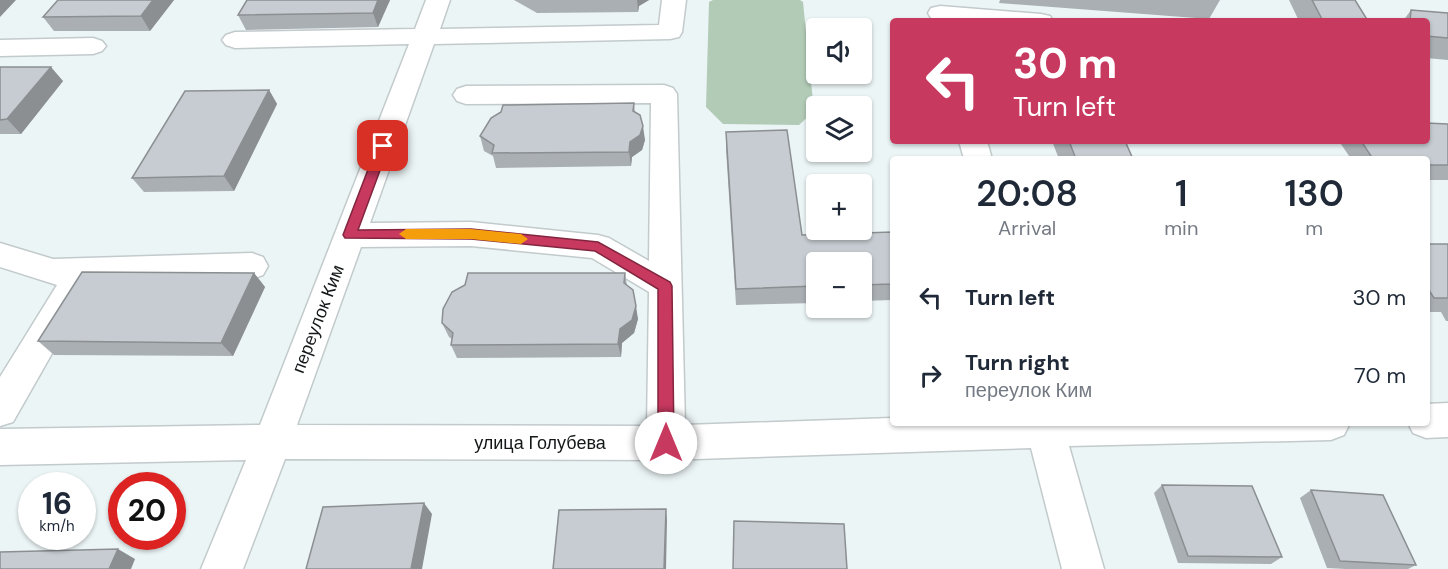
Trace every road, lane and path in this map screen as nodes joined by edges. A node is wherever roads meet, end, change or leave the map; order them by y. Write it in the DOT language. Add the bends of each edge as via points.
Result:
graph roads {
  1 [pos="438,0"];
  2 [pos="674,0"];
  3 [pos="940,11"];
  4 [pos="1011,18"];
  5 [pos="425,35"];
  6 [pos="235,40"];
  7 [pos="93,46"];
  8 [pos="0,48"];
  9 [pos="466,95"];
  10 [pos="350,235"];
  11 [pos="0,255"];
  12 [pos="252,266"];
  13 [pos="54,272"];
  14 [pos="665,286"];
  15 [pos="0,410"];
  16 [pos="1448,420"];
  17 [pos="1430,421"];
  18 [pos="1045,426"];
  19 [pos="272,442"];
  20 [pos="666,443"];
  21 [pos="0,447"];
  22 [pos="222,569"];
  23 [pos="1083,569"];
  1 -- 5 [label="street, переулок Ким"];
  2 -- 5 [label="street" via="670,32"];
  3 -- 4 [label="street"];
  5 -- 6 [label="street"];
  5 -- 10 [label="street, переулок Ким"];
  7 -- 8 [label="street"];
  9 -- 14 [label="street" via="664,94"];
  10 -- 14 [label="street" via="471,234 598,247"];
  10 -- 19 [label="street, переулок Ким"];
  11 -- 13 [label="street"];
  12 -- 13 [label="street"];
  13 -- 15 [label="street" via="78,279"];
  14 -- 20 [label="street"];
  16 -- 17 [label="street"];
  18 -- 20 [label="street, улица Голубева"];
  18 -- 23 [label="street"];
  19 -- 20 [label="street, улица Голубева"];
  19 -- 21 [label="street, улица Голубева"];
  19 -- 22 [label="street, переулок Ким"];
}
